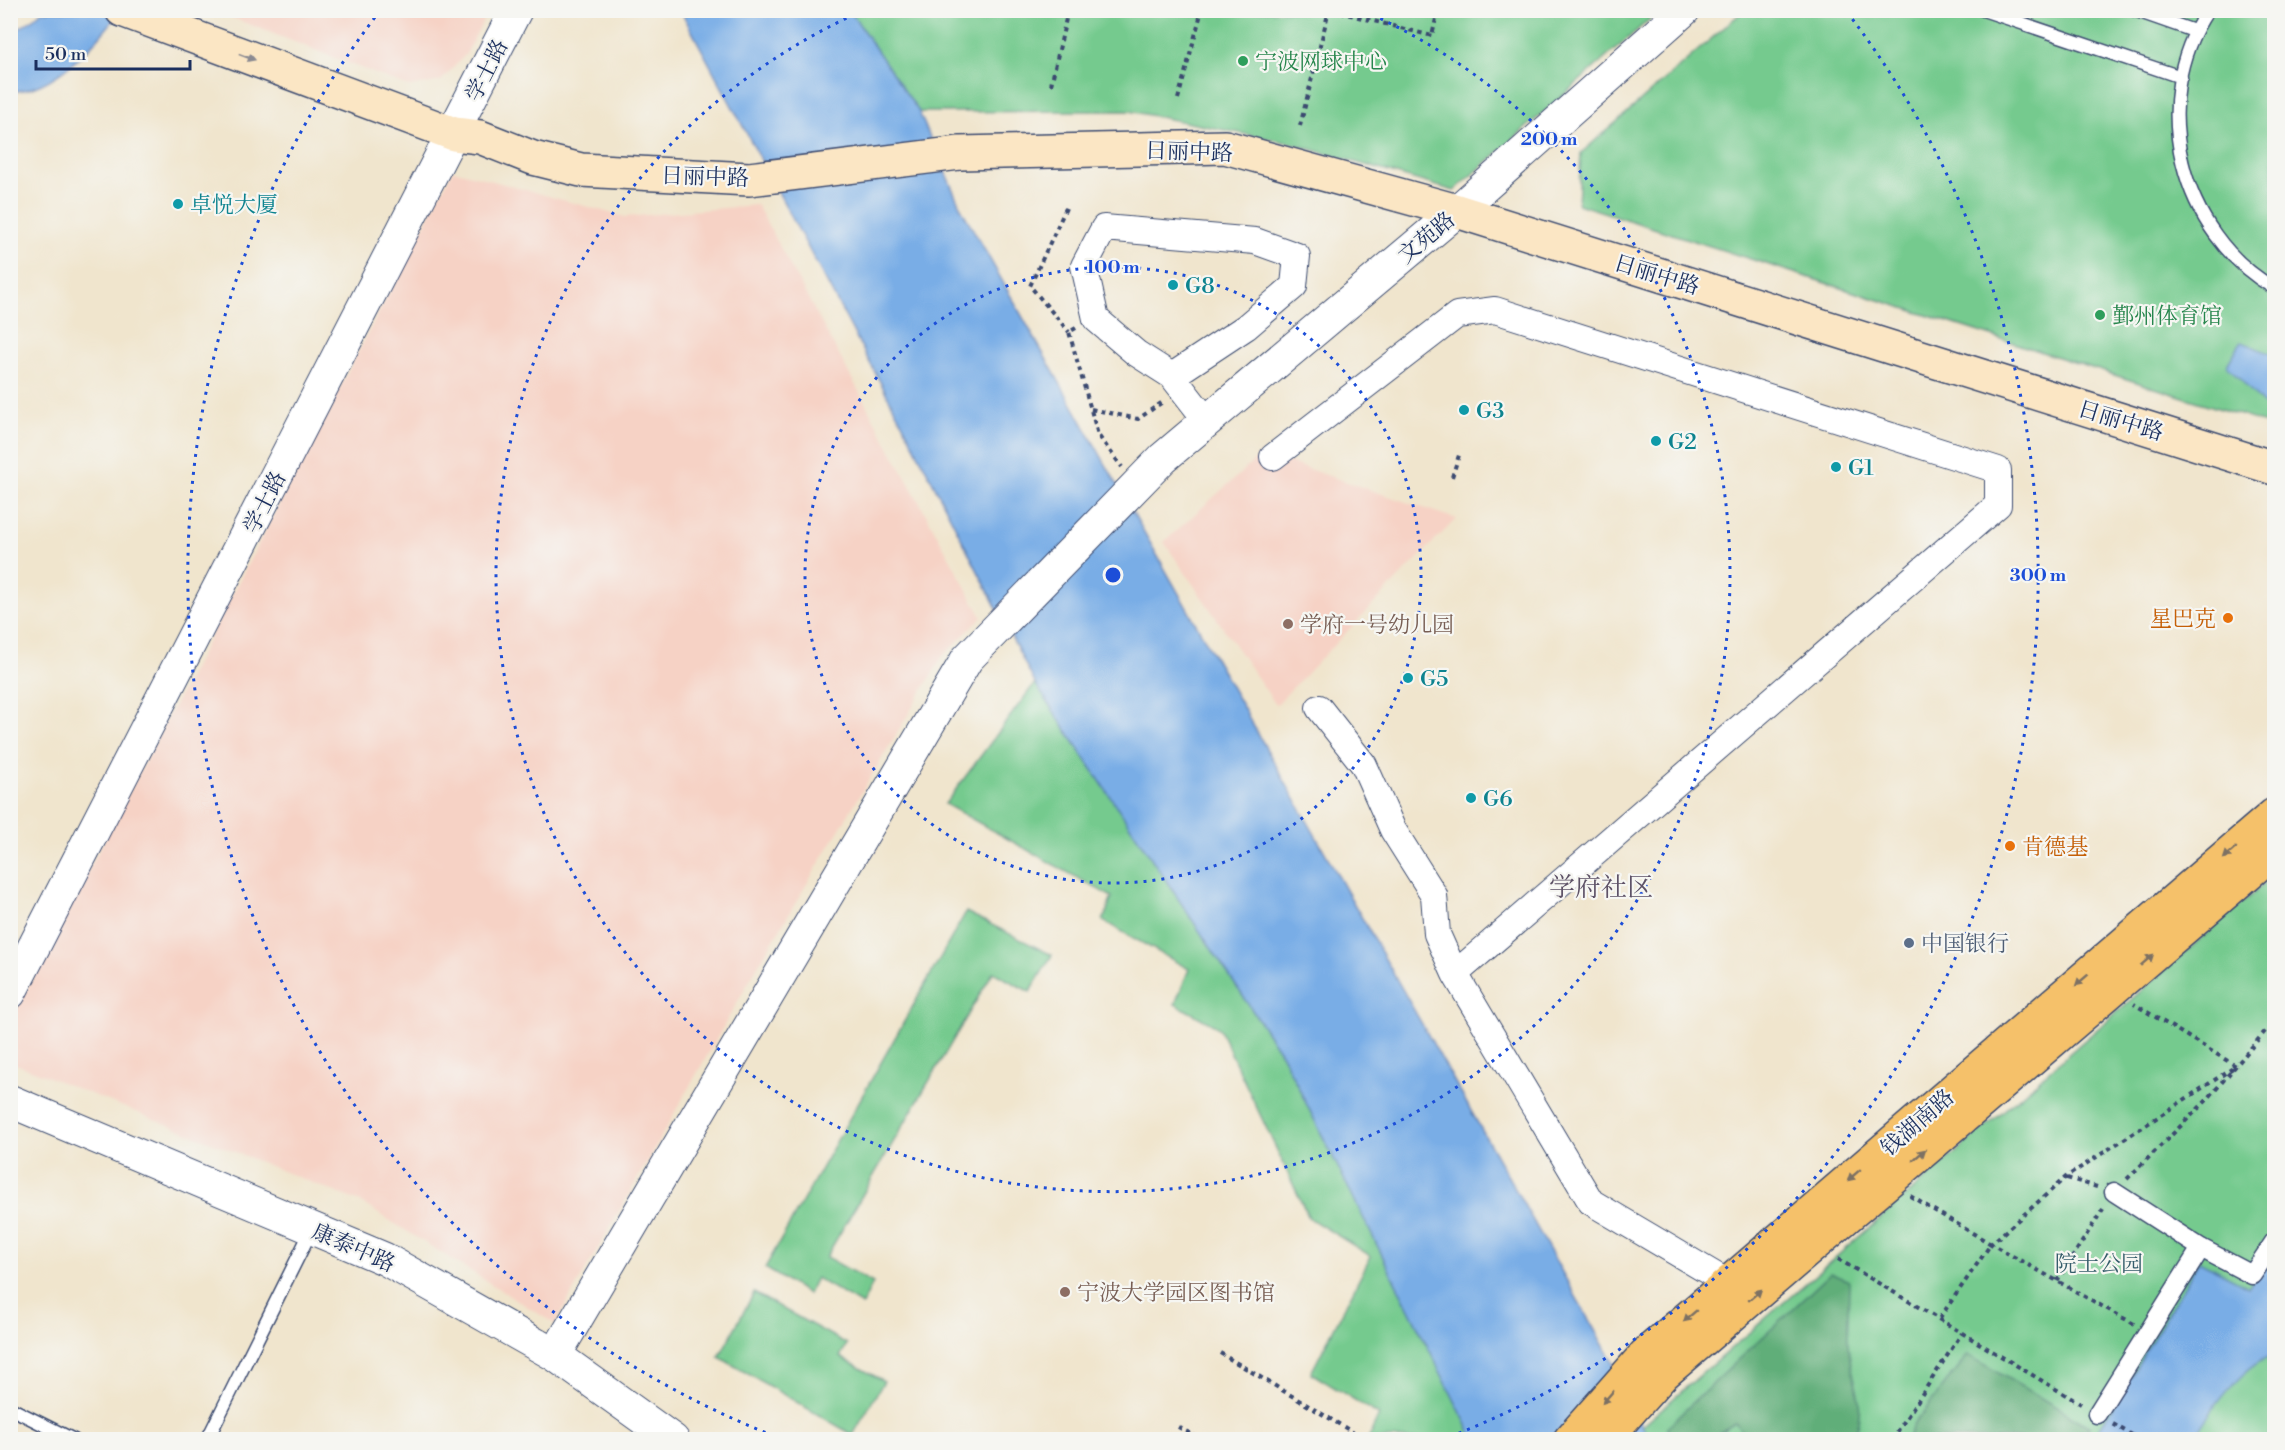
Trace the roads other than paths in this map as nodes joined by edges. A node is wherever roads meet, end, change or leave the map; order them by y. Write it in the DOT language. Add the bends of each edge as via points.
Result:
graph roads {
  1 [pos="122,10"];
  2 [pos="516,10"];
  3 [pos="1684,10"];
  4 [pos="1983,10"];
  5 [pos="2134,10"];
  6 [pos="2208,10"];
  7 [pos="188,11"];
  8 [pos="2194,32"];
  9 [pos="2181,77"];
  10 [pos="465,129"];
  11 [pos="1457,211"];
  12 [pos="2274,288"];
  13 [pos="1177,382"];
  14 [pos="1207,421"];
  15 [pos="1273,457"];
  16 [pos="2274,468"];
  17 [pos="1319,708"];
  18 [pos="2274,815"];
  19 [pos="2274,851"];
  20 [pos="1455,974"];
  21 [pos="10,993"];
  22 [pos="10,1101"];
  23 [pos="2114,1192"];
  24 [pos="312,1228"];
  25 [pos="2274,1242"];
  26 [pos="2201,1248"];
  27 [pos="1728,1283"];
  28 [pos="555,1355"];
  29 [pos="1654,1364"];
  30 [pos="10,1408"];
  31 [pos="2101,1416"];
  32 [pos="74,1440"];
  33 [pos="207,1440"];
  34 [pos="673,1440"];
  35 [pos="1570,1440"];
  36 [pos="1604,1440"];
  1 -- 10 [label="main road, 日丽中路, one-way"];
  2 -- 10 [label="street, 学士路"];
  3 -- 11 [label="street, 文苑路"];
  4 -- 9 [label="lane"];
  5 -- 8 [label="lane"];
  6 -- 8 [label="lane"];
  7 -- 10 [label="main road"];
  8 -- 9 [label="lane"];
  9 -- 12 [label="lane" via="2176,95 2180,161 2205,223 2249,274"];
  10 -- 11 [label="main road, 日丽中路" via="533,158 581,170 749,179 960,153 1225,147"];
  10 -- 21 [label="street, 学士路"];
  11 -- 14 [label="street, 文苑路"];
  11 -- 16 [label="main road, 日丽中路"];
  13 -- 13 [label="street" via="1096,319 1084,266 1104,228 1255,241 1298,256 1294,286"];
  13 -- 14 [label="street"];
  14 -- 28 [label="street, 文苑路" via="1163,458 967,659"];
  15 -- 20 [label="street" via="1457,315 1495,310 1998,470 1998,505"];
  17 -- 20 [label="street" via="1364,765 1393,830 1434,896 1437,934"];
  18 -- 27 [label="main road, 钱湖南路, one-way"];
  29 -- 19 [label="main road, 钱湖南路, one-way" via="1814,1245"];
  20 -- 27 [label="street" via="1591,1202"];
  22 -- 24 [label="street, 康泰中路"];
  23 -- 26 [label="street"];
  24 -- 28 [label="street, 康泰中路" via="386,1258"];
  24 -- 33 [label="lane"];
  25 -- 26 [label="street" via="2252,1275"];
  26 -- 31 [label="street"];
  27 -- 29 [label="main road, 钱湖南路, one-way"];
  28 -- 34 [label="street, 康泰中路"];
  29 -- 35 [label="main road, 钱湖南路, one-way"];
  29 -- 36 [label="main road, 钱湖南路"];
  30 -- 32 [label="lane"];
}
